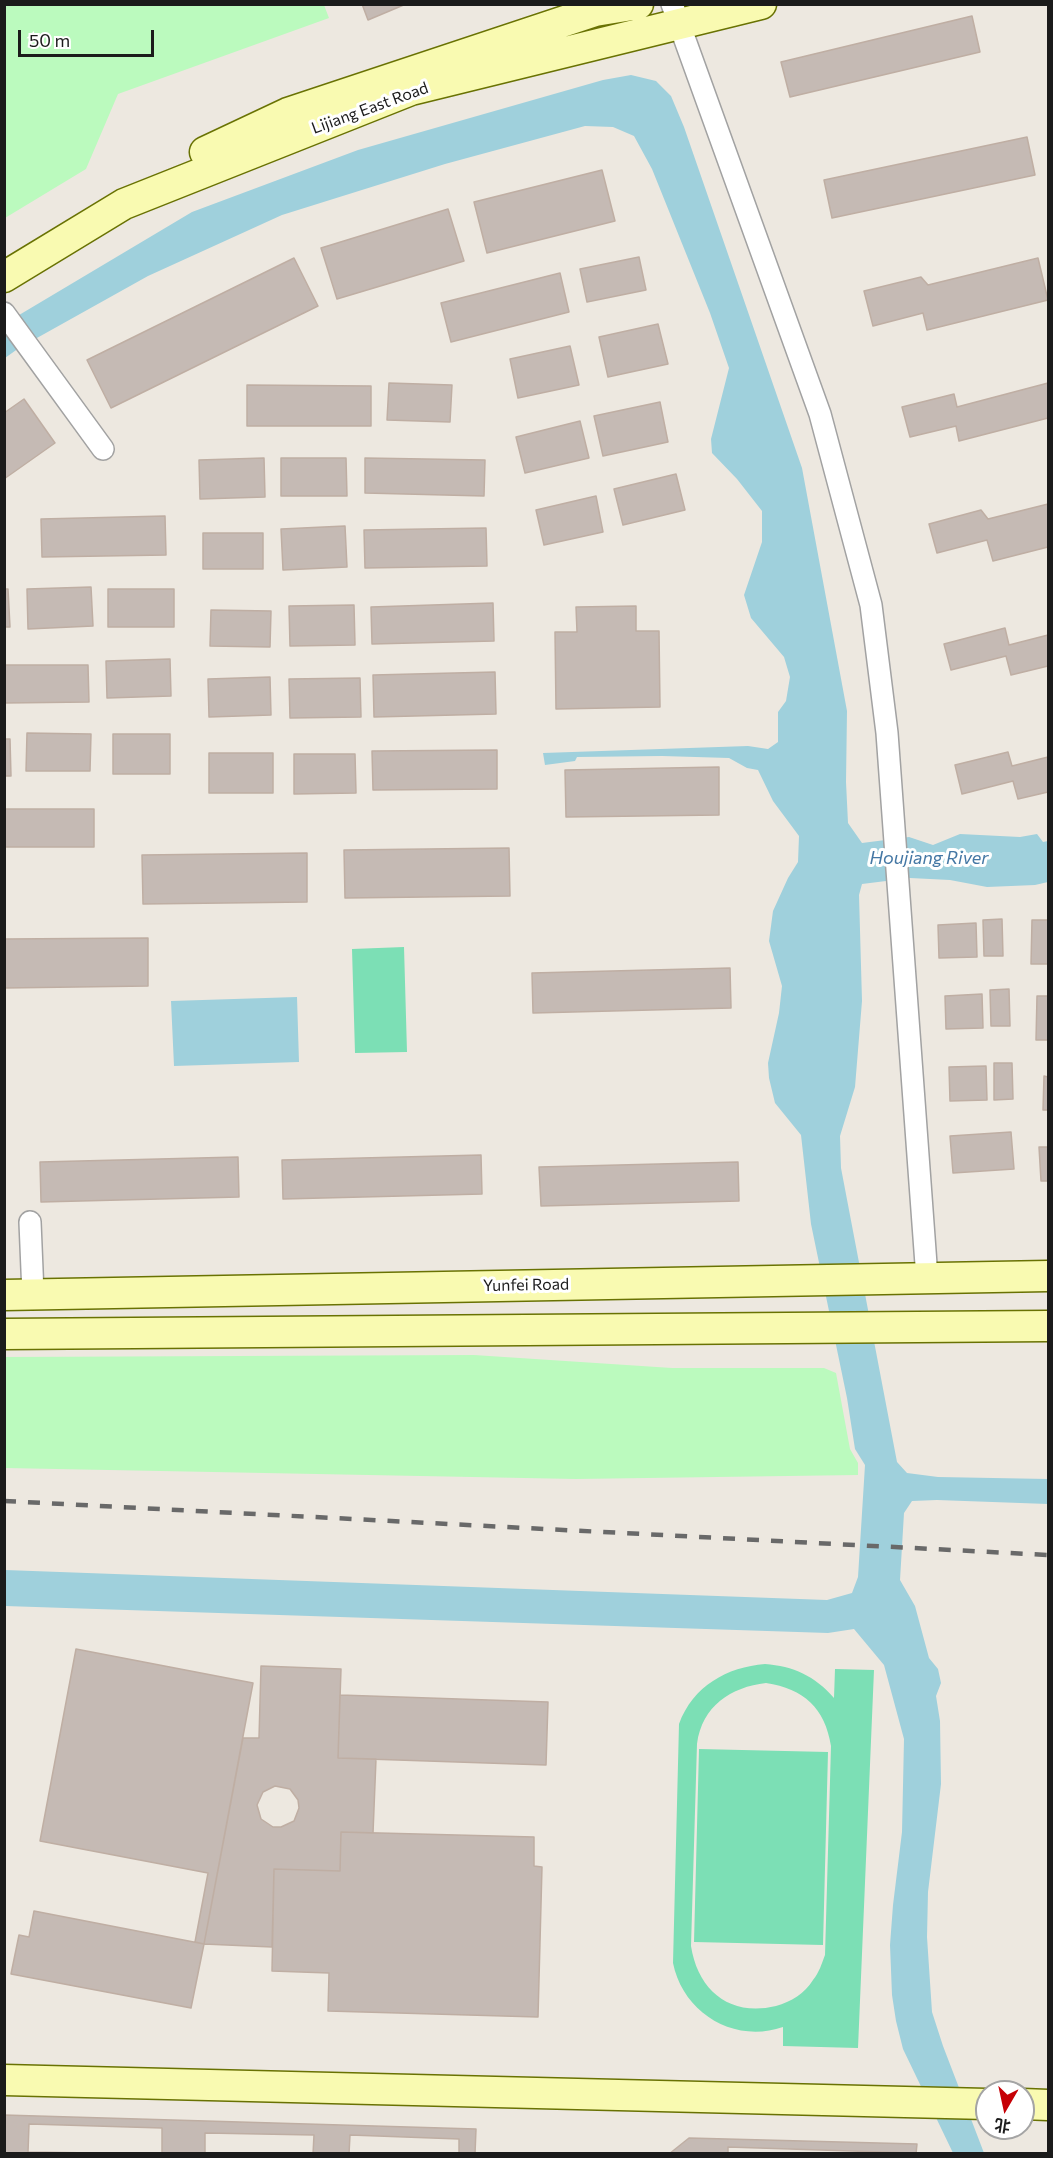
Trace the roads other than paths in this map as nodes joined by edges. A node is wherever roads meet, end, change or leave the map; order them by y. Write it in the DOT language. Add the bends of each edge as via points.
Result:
graph roads {
  1 [pos="638,4"];
  2 [pos="762,4"];
  3 [pos="675,15"];
  4 [pos="4,254"];
  5 [pos="4,277"];
  6 [pos="4,313"];
  7 [pos="103,450"];
  8 [pos="30,1222"];
  9 [pos="1048,1276"];
  10 [pos="915,1278"];
  11 [pos="19,1294"];
  12 [pos="1048,1326"];
  13 [pos="4,1334"];
  14 [pos="4,2080"];
  15 [pos="975,2104"];
  1 -- 4 [label="main road, Lijiang East Road" via="595,11 288,113 83,210"];
  2 -- 3 [label="main road, Lijiang East Road"];
  3 -- 5 [label="main road, Lijiang East Road" via="411,90 124,204"];
  3 -- 10 [label="street" via="820,414 871,605 887,733 902,927"];
  6 -- 7 [label="street"];
  8 -- 11 [label="street"];
  9 -- 10 [label="main road, Yunfei Road"];
  10 -- 11 [label="main road, Yunfei Road"];
  12 -- 13 [label="main road"];
  14 -- 15 [label="main road"];
}
